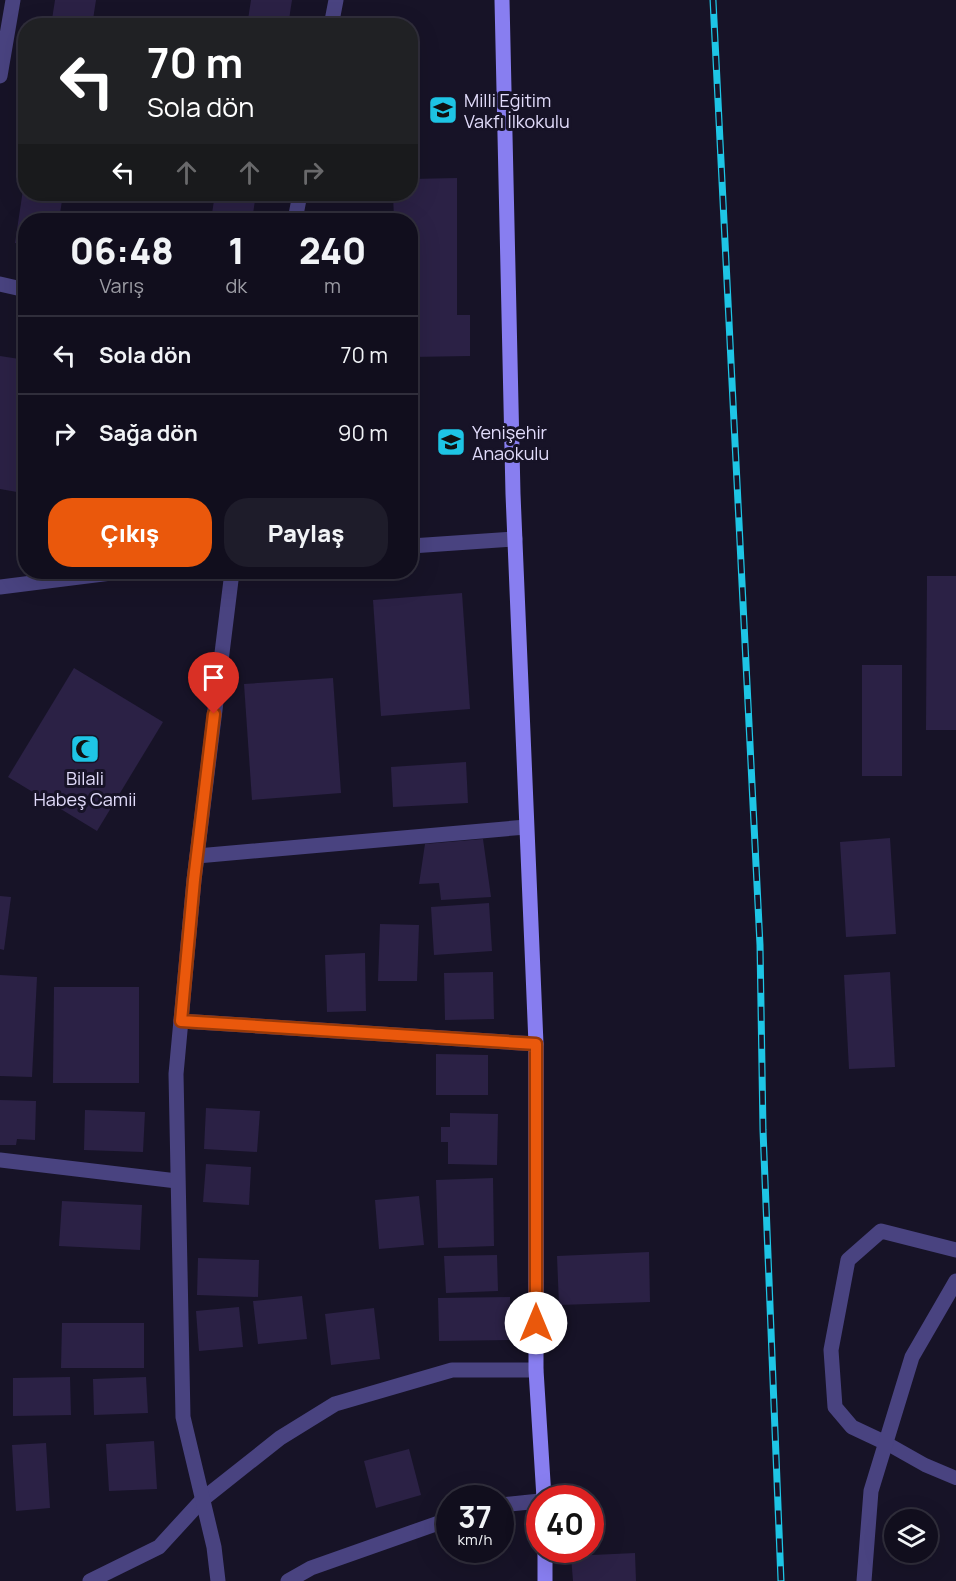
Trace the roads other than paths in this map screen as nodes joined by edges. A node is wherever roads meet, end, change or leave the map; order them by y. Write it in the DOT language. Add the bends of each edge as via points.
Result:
graph roads {
  1 [pos="13,0"];
  2 [pos="336,0"];
  3 [pos="502,0"];
  4 [pos="333,18"];
  5 [pos="0,76"];
  6 [pos="0,284"];
  7 [pos="18,288"];
  8 [pos="515,539"];
  9 [pos="418,546"];
  10 [pos="60,579"];
  11 [pos="231,579"];
  12 [pos="0,586"];
  13 [pos="526,827"];
  14 [pos="197,856"];
  15 [pos="181,1021"];
  16 [pos="536,1044"];
  17 [pos="0,1160"];
  18 [pos="177,1181"];
  19 [pos="956,1250"];
  20 [pos="956,1281"];
  21 [pos="536,1370"];
  22 [pos="886,1443"];
  23 [pos="956,1478"];
  24 [pos="543,1485"];
  25 [pos="203,1499"];
  26 [pos="436,1524"];
  27 [pos="545,1563"];
  28 [pos="90,1581"];
  29 [pos="218,1581"];
  30 [pos="288,1581"];
  31 [pos="545,1581"];
  32 [pos="864,1581"];
  1 -- 5 [label="street"];
  2 -- 4 [label="street"];
  3 -- 8 [label="street"];
  6 -- 7 [label="street"];
  8 -- 9 [label="street"];
  8 -- 13 [label="street"];
  10 -- 12 [label="street"];
  11 -- 14 [label="street"];
  13 -- 14 [label="street"];
  13 -- 16 [label="street"];
  14 -- 15 [label="street"];
  15 -- 16 [label="street"];
  15 -- 18 [label="street" via="176,1074"];
  16 -- 21 [label="street"];
  17 -- 18 [label="street"];
  18 -- 25 [label="street" via="183,1417"];
  19 -- 22 [label="street" via="882,1231 848,1260 831,1350 835,1407 852,1426"];
  20 -- 22 [label="street" via="912,1357"];
  21 -- 24 [label="street"];
  21 -- 25 [label="street" via="452,1370 334,1404 280,1438"];
  22 -- 23 [label="lane"];
  22 -- 32 [label="street" via="871,1491"];
  25 -- 28 [label="street" via="159,1547"];
  25 -- 29 [label="street"];
  26 -- 30 [label="street" via="311,1568"];
  27 -- 31 [label="street"];
}
